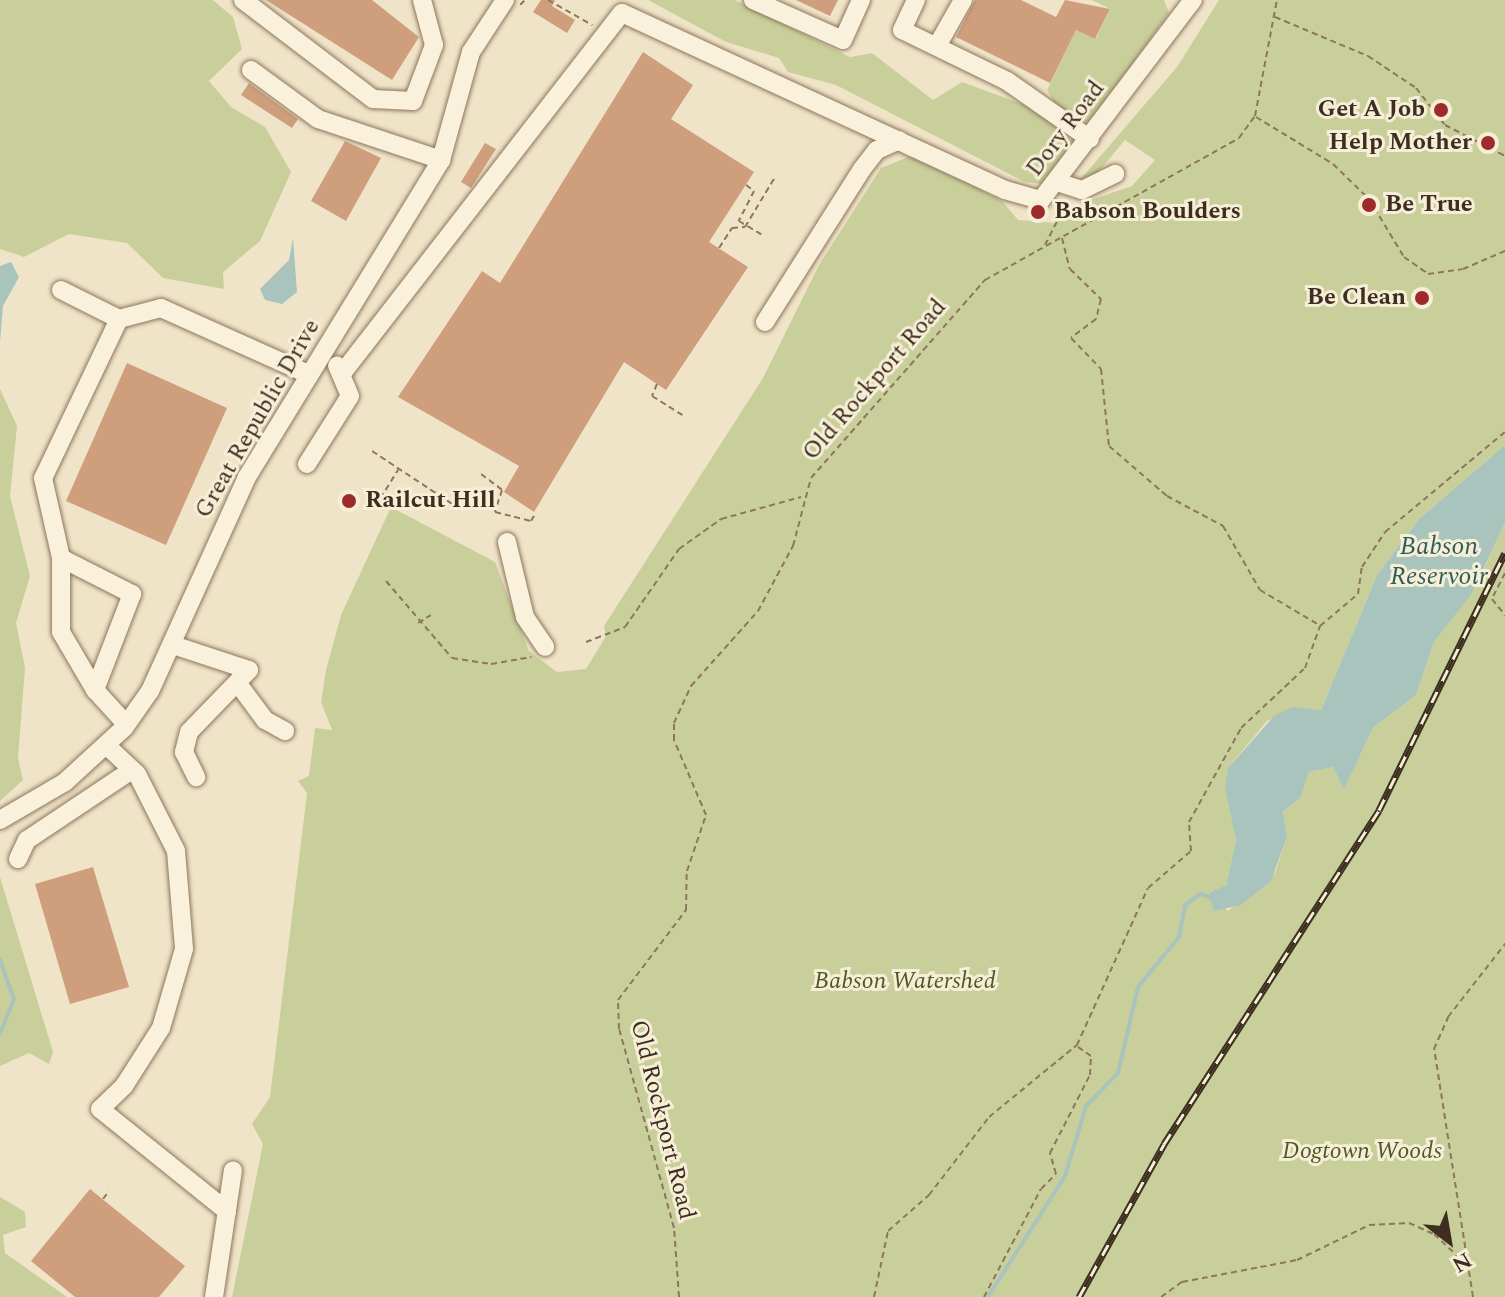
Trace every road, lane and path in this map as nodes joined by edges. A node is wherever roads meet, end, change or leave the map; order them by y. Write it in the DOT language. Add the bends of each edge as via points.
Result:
graph roads {
  1 [pos="243,0"];
  2 [pos="422,0"];
  3 [pos="505,0"];
  4 [pos="548,0"];
  5 [pos="753,0"];
  6 [pos="861,0"];
  7 [pos="916,0"];
  8 [pos="963,0"];
  9 [pos="1193,0"];
  10 [pos="1277,0"];
  11 [pos="1274,17"];
  12 [pos="602,31"];
  13 [pos="937,46"];
  14 [pos="251,70"];
  15 [pos="1255,116"];
  16 [pos="1090,139"];
  17 [pos="899,140"];
  18 [pos="1505,156"];
  19 [pos="441,160"];
  20 [pos="1115,174"];
  21 [pos="775,177"];
  22 [pos="1057,182"];
  23 [pos="746,185"];
  24 [pos="1041,200"];
  25 [pos="745,227"];
  26 [pos="762,235"];
  27 [pos="1062,236"];
  28 [pos="1045,246"];
  29 [pos="719,248"];
  30 [pos="1505,251"];
  31 [pos="61,290"];
  32 [pos="119,319"];
  33 [pos="765,322"];
  34 [pos="322,355"];
  35 [pos="344,371"];
  36 [pos="310,375"];
  37 [pos="657,384"];
  38 [pos="682,415"];
  39 [pos="1505,432"];
  40 [pos="372,451"];
  41 [pos="307,464"];
  42 [pos="399,469"];
  43 [pos="481,474"];
  44 [pos="802,497"];
  45 [pos="465,500"];
  46 [pos="375,507"];
  47 [pos="535,514"];
  48 [pos="507,542"];
  49 [pos="61,558"];
  50 [pos="1505,573"];
  51 [pos="386,581"];
  52 [pos="431,615"];
  53 [pos="1505,615"];
  54 [pos="417,624"];
  55 [pos="1320,626"];
  56 [pos="586,642"];
  57 [pos="173,645"];
  58 [pos="545,647"];
  59 [pos="239,685"];
  60 [pos="95,690"];
  61 [pos="126,724"];
  62 [pos="285,731"];
  63 [pos="106,745"];
  64 [pos="132,770"];
  65 [pos="196,777"];
  66 [pos="0,820"];
  67 [pos="18,859"];
  68 [pos="1505,944"];
  69 [pos="1077,1045"];
  70 [pos="233,1170"];
  71 [pos="109,1191"];
  72 [pos="103,1199"];
  73 [pos="227,1211"];
  74 [pos="1466,1264"];
  75 [pos="214,1297"];
  76 [pos="679,1297"];
  77 [pos="874,1297"];
  78 [pos="984,1297"];
  79 [pos="1161,1297"];
  80 [pos="1473,1297"];
  1 -- 2 [label="street" via="373,99 413,101 434,45"];
  3 -- 19 [label="street, Great Republic Drive" via="471,52"];
  4 -- 12 [label="path"];
  5 -- 6 [label="street" via="843,40"];
  7 -- 13 [label="street" via="902,30"];
  8 -- 13 [label="street"];
  9 -- 16 [label="street, Dory Road"];
  10 -- 11 [label="path"];
  11 -- 15 [label="path"];
  11 -- 18 [label="path" via="1368,56 1416,88 1445,125"];
  12 -- 17 [label="street, Dory Road" via="622,13 654,24"];
  12 -- 35 [label="street"];
  13 -- 16 [label="street" via="1007,81"];
  14 -- 19 [label="street" via="318,119"];
  15 -- 27 [label="path, Old Rockport Road" via="1239,138"];
  15 -- 30 [label="path" via="1333,164 1369,199 1404,257 1428,274 1463,269"];
  16 -- 22 [label="street, Dory Road"];
  17 -- 24 [label="street, Dory Road"];
  17 -- 33 [label="street" via="877,150 862,169"];
  19 -- 34 [label="street, Great Republic Drive"];
  20 -- 22 [label="street" via="1082,190"];
  21 -- 25 [label="path"];
  22 -- 24 [label="street, Dory Road"];
  23 -- 25 [label="path" via="754,191 739,221"];
  24 -- 28 [label="path" via="1057,221"];
  25 -- 26 [label="path"];
  25 -- 29 [label="path" via="732,228"];
  27 -- 28 [label="path, Old Rockport Road"];
  27 -- 55 [label="path" via="1070,269 1101,299 1096,319 1071,338 1101,369 1109,446 1167,496 1223,526 1260,590"];
  28 -- 44 [label="path, Old Rockport Road" via="985,280 857,420"];
  31 -- 32 [label="street"];
  32 -- 36 [label="street" via="161,308"];
  32 -- 49 [label="street" via="43,478"];
  34 -- 35 [label="street"];
  34 -- 36 [label="street, Great Republic Drive"];
  35 -- 41 [label="street" via="350,396"];
  36 -- 57 [label="street, Great Republic Drive" via="247,477"];
  37 -- 38 [label="path" via="652,396"];
  39 -- 55 [label="path" via="1385,532 1362,567 1358,594"];
  40 -- 42 [label="path"];
  42 -- 45 [label="path" via="460,509"];
  42 -- 46 [label="path"];
  43 -- 47 [label="path" via="502,490 495,512 531,521"];
  44 -- 56 [label="path" via="721,519 679,549 625,627"];
  44 -- 76 [label="path, Old Rockport Road" via="793,546 758,611 691,686 674,723 674,740 706,815 687,871 686,910 618,1000 619,1029 674,1228"];
  48 -- 58 [label="street" via="525,617"];
  49 -- 60 [label="street" via="61,632"];
  49 -- 60 [label="street" via="132,594"];
  50 -- 53 [label="path" via="1492,599"];
  51 -- 54 [label="path"];
  52 -- 54 [label="path"];
  54 -- 58 [label="path" via="464,662 505,664"];
  55 -- 69 [label="path" via="1305,668 1253,712 1231,755 1220,758 1189,822 1191,851 1148,888"];
  57 -- 59 [label="street" via="249,670"];
  57 -- 61 [label="street, Great Republic Drive"];
  59 -- 62 [label="street" via="265,720"];
  59 -- 65 [label="street" via="189,732 184,752"];
  60 -- 61 [label="street"];
  61 -- 63 [label="street, Great Republic Drive"];
  63 -- 64 [label="street"];
  63 -- 66 [label="street, Great Republic Drive" via="65,782"];
  64 -- 67 [label="street" via="27,840"];
  64 -- 73 [label="street" via="176,851 184,949 161,1028 100,1109"];
  68 -- 74 [label="path" via="1448,1017 1434,1049"];
  69 -- 77 [label="path" via="989,1117 929,1195 888,1231"];
  69 -- 78 [label="path" via="1091,1056 1090,1075 1050,1153 1056,1174 1041,1189"];
  70 -- 73 [label="street"];
  71 -- 72 [label="path"];
  73 -- 75 [label="street"];
  74 -- 79 [label="path" via="1434,1234 1409,1223 1369,1225 1297,1260 1182,1282"];
  74 -- 80 [label="path"];
}
